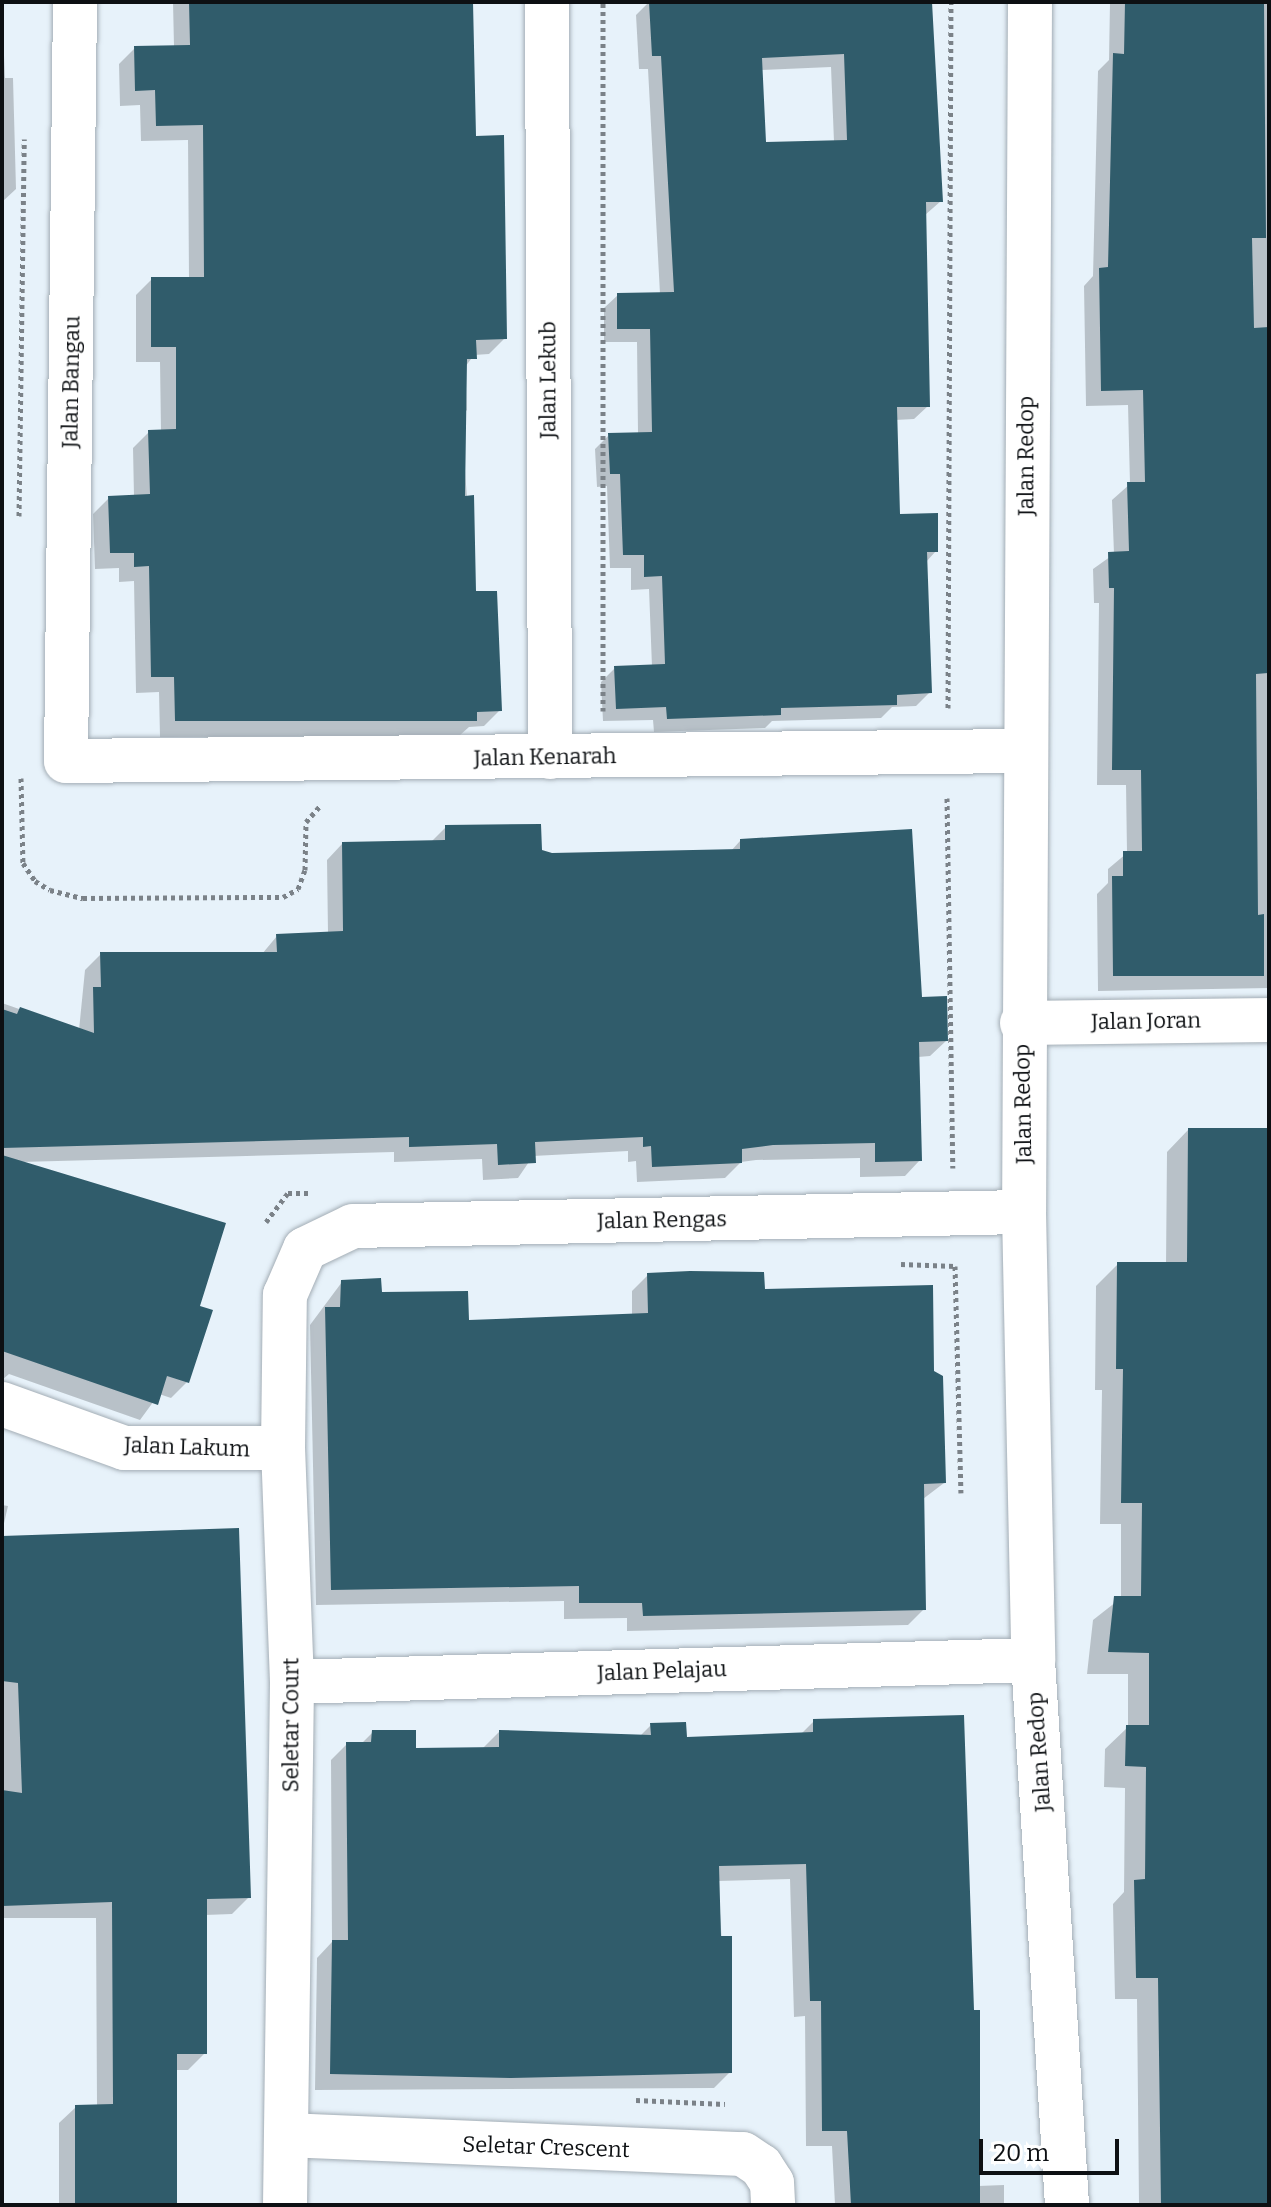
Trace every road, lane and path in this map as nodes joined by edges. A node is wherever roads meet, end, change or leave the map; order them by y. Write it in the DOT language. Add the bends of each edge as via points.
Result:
graph roads {
  1 [pos="75,2"];
  2 [pos="547,2"];
  3 [pos="603,2"];
  4 [pos="1030,2"];
  5 [pos="24,125"];
  6 [pos="19,531"];
  7 [pos="550,741"];
  8 [pos="1024,751"];
  9 [pos="66,761"];
  10 [pos="21,768"];
  11 [pos="331,796"];
  12 [pos="1269,1020"];
  13 [pos="1022,1023"];
  14 [pos="319,1192"];
  15 [pos="1024,1212"];
  16 [pos="262,1231"];
  17 [pos="305,1249"];
  18 [pos="891,1264"];
  19 [pos="955,1266"];
  20 [pos="2,1404"];
  21 [pos="283,1448"];
  22 [pos="1033,1660"];
  23 [pos="292,1682"];
  24 [pos="286,2135"];
  25 [pos="285,2205"];
  26 [pos="773,2205"];
  27 [pos="1067,2205"];
  1 -- 9 [label="street, Jalan Bangau"];
  2 -- 7 [label="street, Jalan Lekub"];
  3 -- 7 [label="path" via="603,724"];
  4 -- 8 [label="street, Jalan Redop"];
  5 -- 6 [label="path" via="17,341"];
  7 -- 8 [label="street, Jalan Kenarah"];
  7 -- 9 [label="street, Jalan Kenarah"];
  8 -- 13 [label="street, Jalan Redop"];
  10 -- 11 [label="path" via="23,863 35,881 50,890 83,898 283,897 298,889 305,870 306,822"];
  12 -- 13 [label="street, Jalan Joran"];
  13 -- 15 [label="street, Jalan Redop"];
  14 -- 16 [label="path" via="288,1193 273,1207"];
  15 -- 17 [label="street, Jalan Rengas" via="353,1226"];
  15 -- 22 [label="street, Jalan Redop"];
  17 -- 21 [label="street, Seletar Court" via="285,1295"];
  18 -- 19 [label="path"];
  20 -- 21 [label="street, Jalan Lakum" via="124,1448"];
  21 -- 23 [label="street, Seletar Court"];
  22 -- 23 [label="street, Jalan Pelajau"];
  22 -- 27 [label="street, Jalan Redop"];
  23 -- 24 [label="street, Seletar Court"];
  24 -- 25 [label="street, Seletar Court"];
  24 -- 26 [label="street, Seletar Crescent" via="743,2154 761,2166 772,2183"];
}
